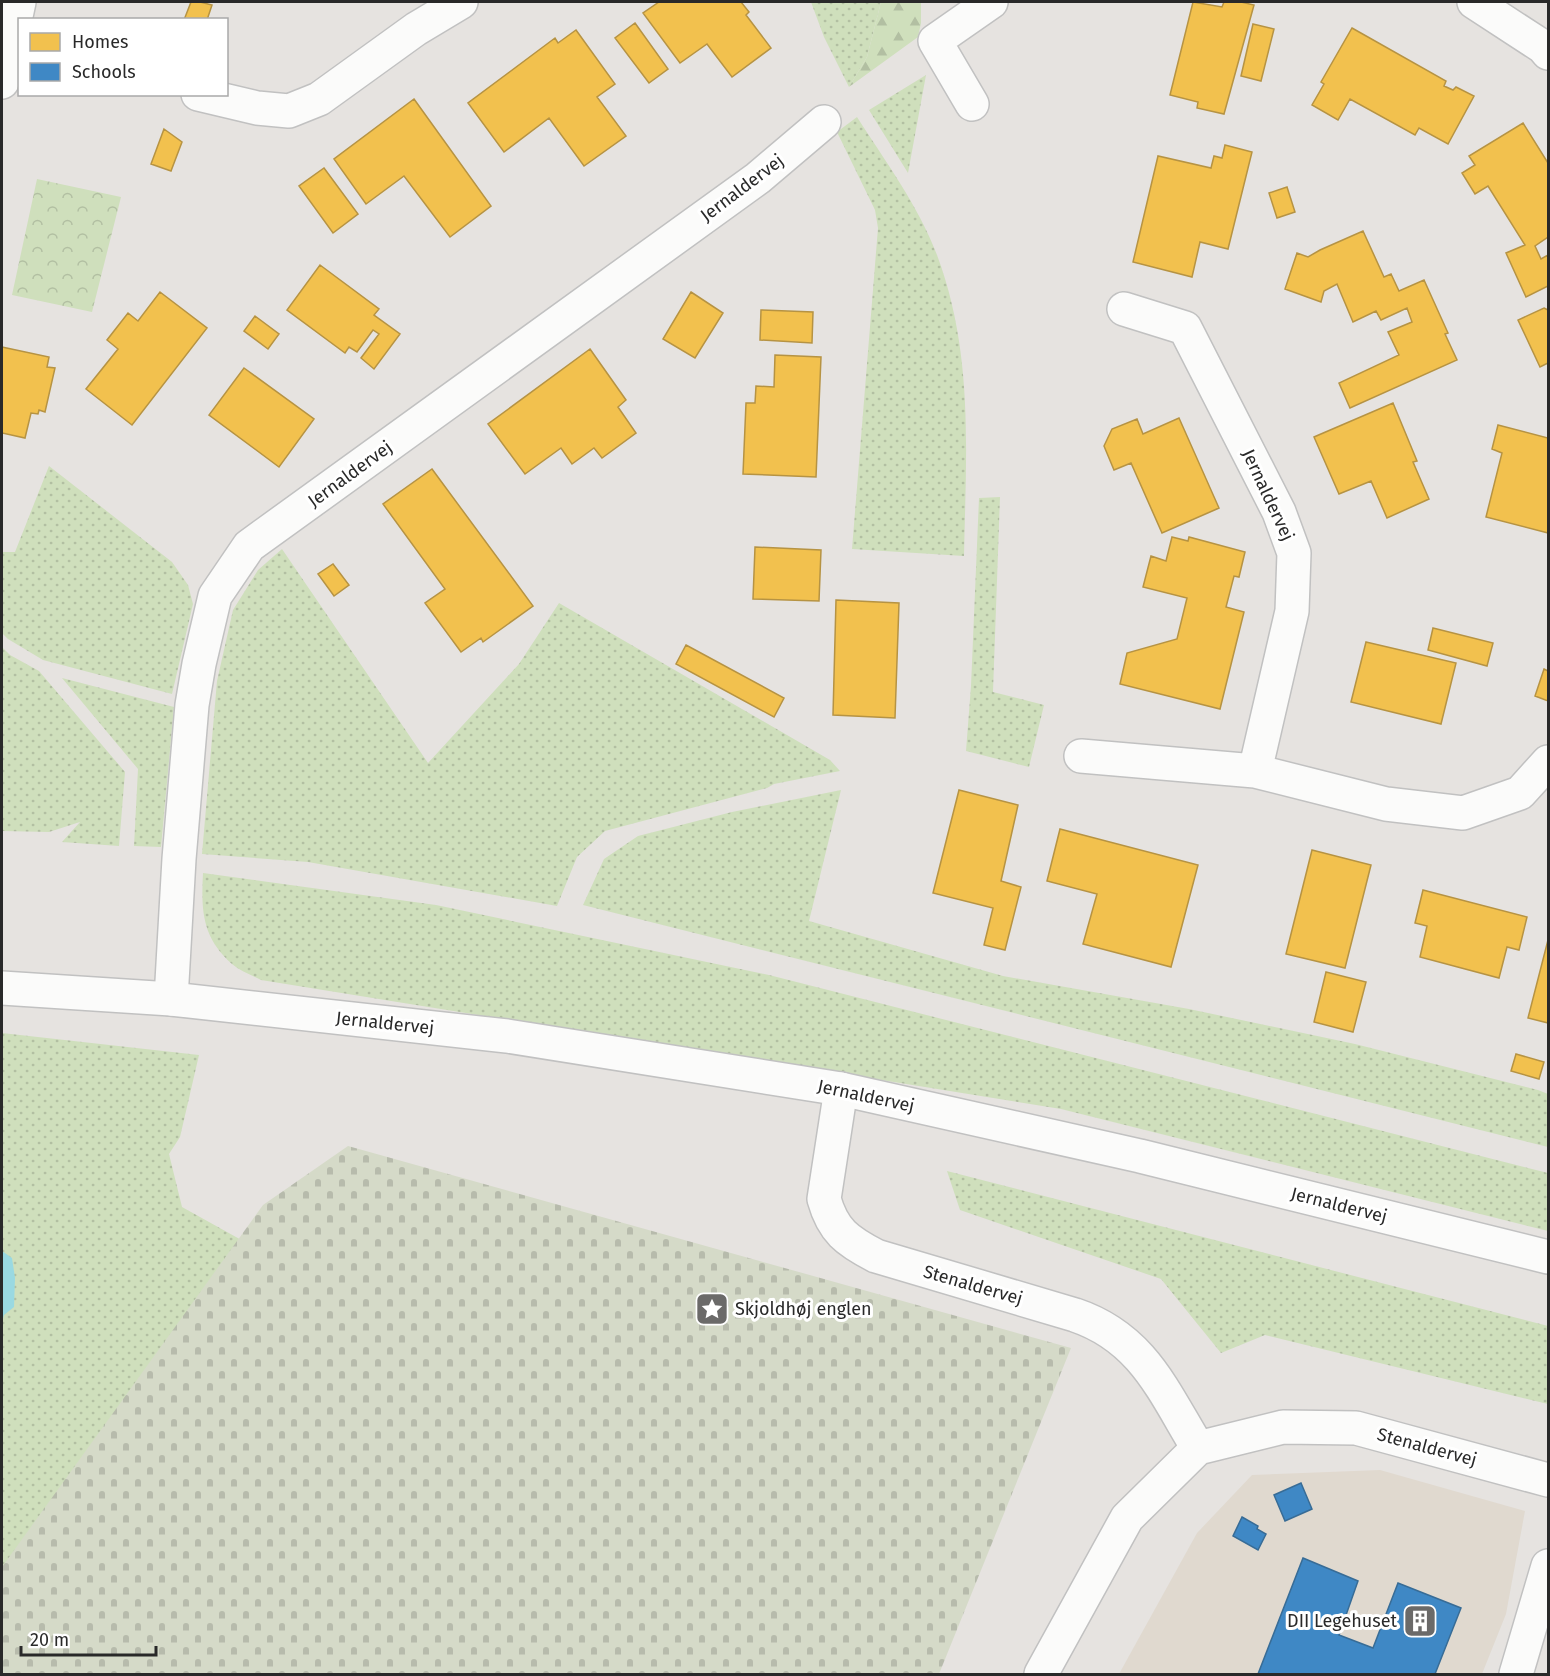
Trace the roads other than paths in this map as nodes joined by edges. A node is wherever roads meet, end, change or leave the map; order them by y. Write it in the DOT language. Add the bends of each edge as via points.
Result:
graph roads {
  1 [pos="18,2"];
  2 [pos="461,2"];
  3 [pos="991,2"];
  4 [pos="1474,2"];
  5 [pos="14,51"];
  6 [pos="1548,53"];
  7 [pos="2,81"];
  8 [pos="206,96"];
  9 [pos="972,104"];
  10 [pos="824,122"];
  11 [pos="1124,309"];
  12 [pos="1081,756"];
  13 [pos="1548,762"];
  14 [pos="1255,771"];
  15 [pos="2,988"];
  16 [pos="171,999"];
  17 [pos="841,1089"];
  18 [pos="1548,1257"];
  19 [pos="1198,1448"];
  20 [pos="1548,1480"];
  21 [pos="1548,1566"];
  22 [pos="1041,1674"];
  23 [pos="1516,1674"];
  1 -- 5 [label="street"];
  2 -- 8 [label="street" via="416,29 319,99 289,111"];
  3 -- 9 [label="street" via="935,42"];
  4 -- 6 [label="street"];
  5 -- 7 [label="street"];
  10 -- 16 [label="street, Jernaldervej" via="758,178 249,546 215,596 199,664 179,859"];
  11 -- 14 [label="street, Jernaldervej" via="1185,328 1279,512 1294,553 1292,611"];
  12 -- 14 [label="street"];
  13 -- 14 [label="street" via="1520,793 1463,813 1386,804"];
  15 -- 16 [label="street, Jernaldervej"];
  16 -- 17 [label="street, Jernaldervej" via="507,1036"];
  17 -- 18 [label="street, Jernaldervej" via="1140,1156"];
  17 -- 19 [label="street, Stenaldervej" via="824,1199 839,1232 876,1256 1104,1327 1144,1362"];
  19 -- 20 [label="street, Stenaldervej" via="1282,1427 1356,1428"];
  19 -- 22 [label="street" via="1128,1518"];
  21 -- 23 [label="street"];
}
